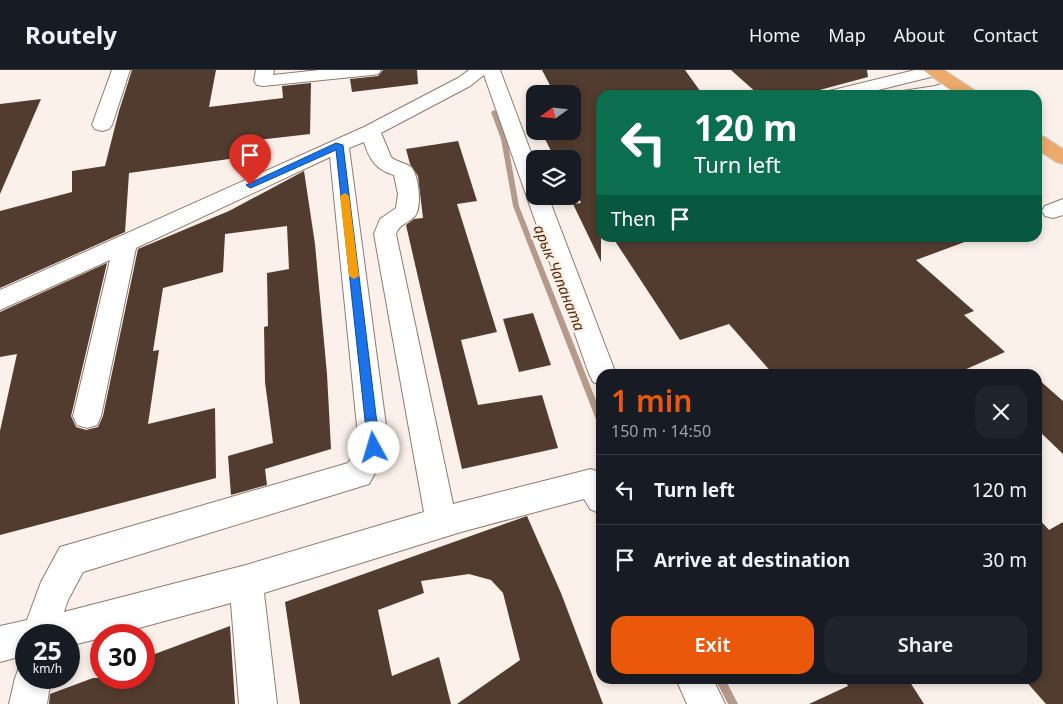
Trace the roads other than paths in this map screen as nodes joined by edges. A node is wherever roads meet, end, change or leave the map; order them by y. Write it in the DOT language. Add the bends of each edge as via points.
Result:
graph roads {
  1 [pos="121,70"];
  2 [pos="264,70"];
  3 [pos="372,70"];
  4 [pos="480,70"];
  5 [pos="491,70"];
  6 [pos="932,70"];
  7 [pos="855,90"];
  8 [pos="962,90"];
  9 [pos="102,125"];
  10 [pos="371,131"];
  11 [pos="1042,144"];
  12 [pos="339,145"];
  13 [pos="1063,158"];
  14 [pos="526,167"];
  15 [pos="540,205"];
  16 [pos="126,242"];
  17 [pos="0,301"];
  18 [pos="601,369"];
  19 [pos="87,416"];
  20 [pos="596,485"];
  21 [pos="441,521"];
  22 [pos="246,582"];
  23 [pos="41,624"];
  24 [pos="80,626"];
  25 [pos="15,640"];
  26 [pos="0,644"];
  27 [pos="696,684"];
  28 [pos="31,689"];
  29 [pos="28,704"];
  30 [pos="258,704"];
  31 [pos="706,704"];
  1 -- 9 [label="street"];
  2 -- 3 [label="street" via="264,81"];
  4 -- 10 [label="street" via="464,82"];
  5 -- 14 [label="street"];
  6 -- 7 [label="street"];
  6 -- 8 [label="main road"];
  10 -- 12 [label="street"];
  10 -- 21 [label="street" via="380,161 391,169 402,171 409,194 407,211 388,224 385,234"];
  11 -- 13 [label="main road"];
  12 -- 16 [label="street"];
  12 -- 23 [label="street" via="374,448 358,474 72,559"];
  15 -- 18 [label="street"];
  16 -- 17 [label="street"];
  16 -- 19 [label="street"];
  20 -- 21 [label="street"];
  21 -- 22 [label="street"];
  22 -- 24 [label="street"];
  22 -- 30 [label="street"];
  25 -- 26 [label="street"];
  27 -- 31 [label="street"];
  28 -- 29 [label="street"];
}
